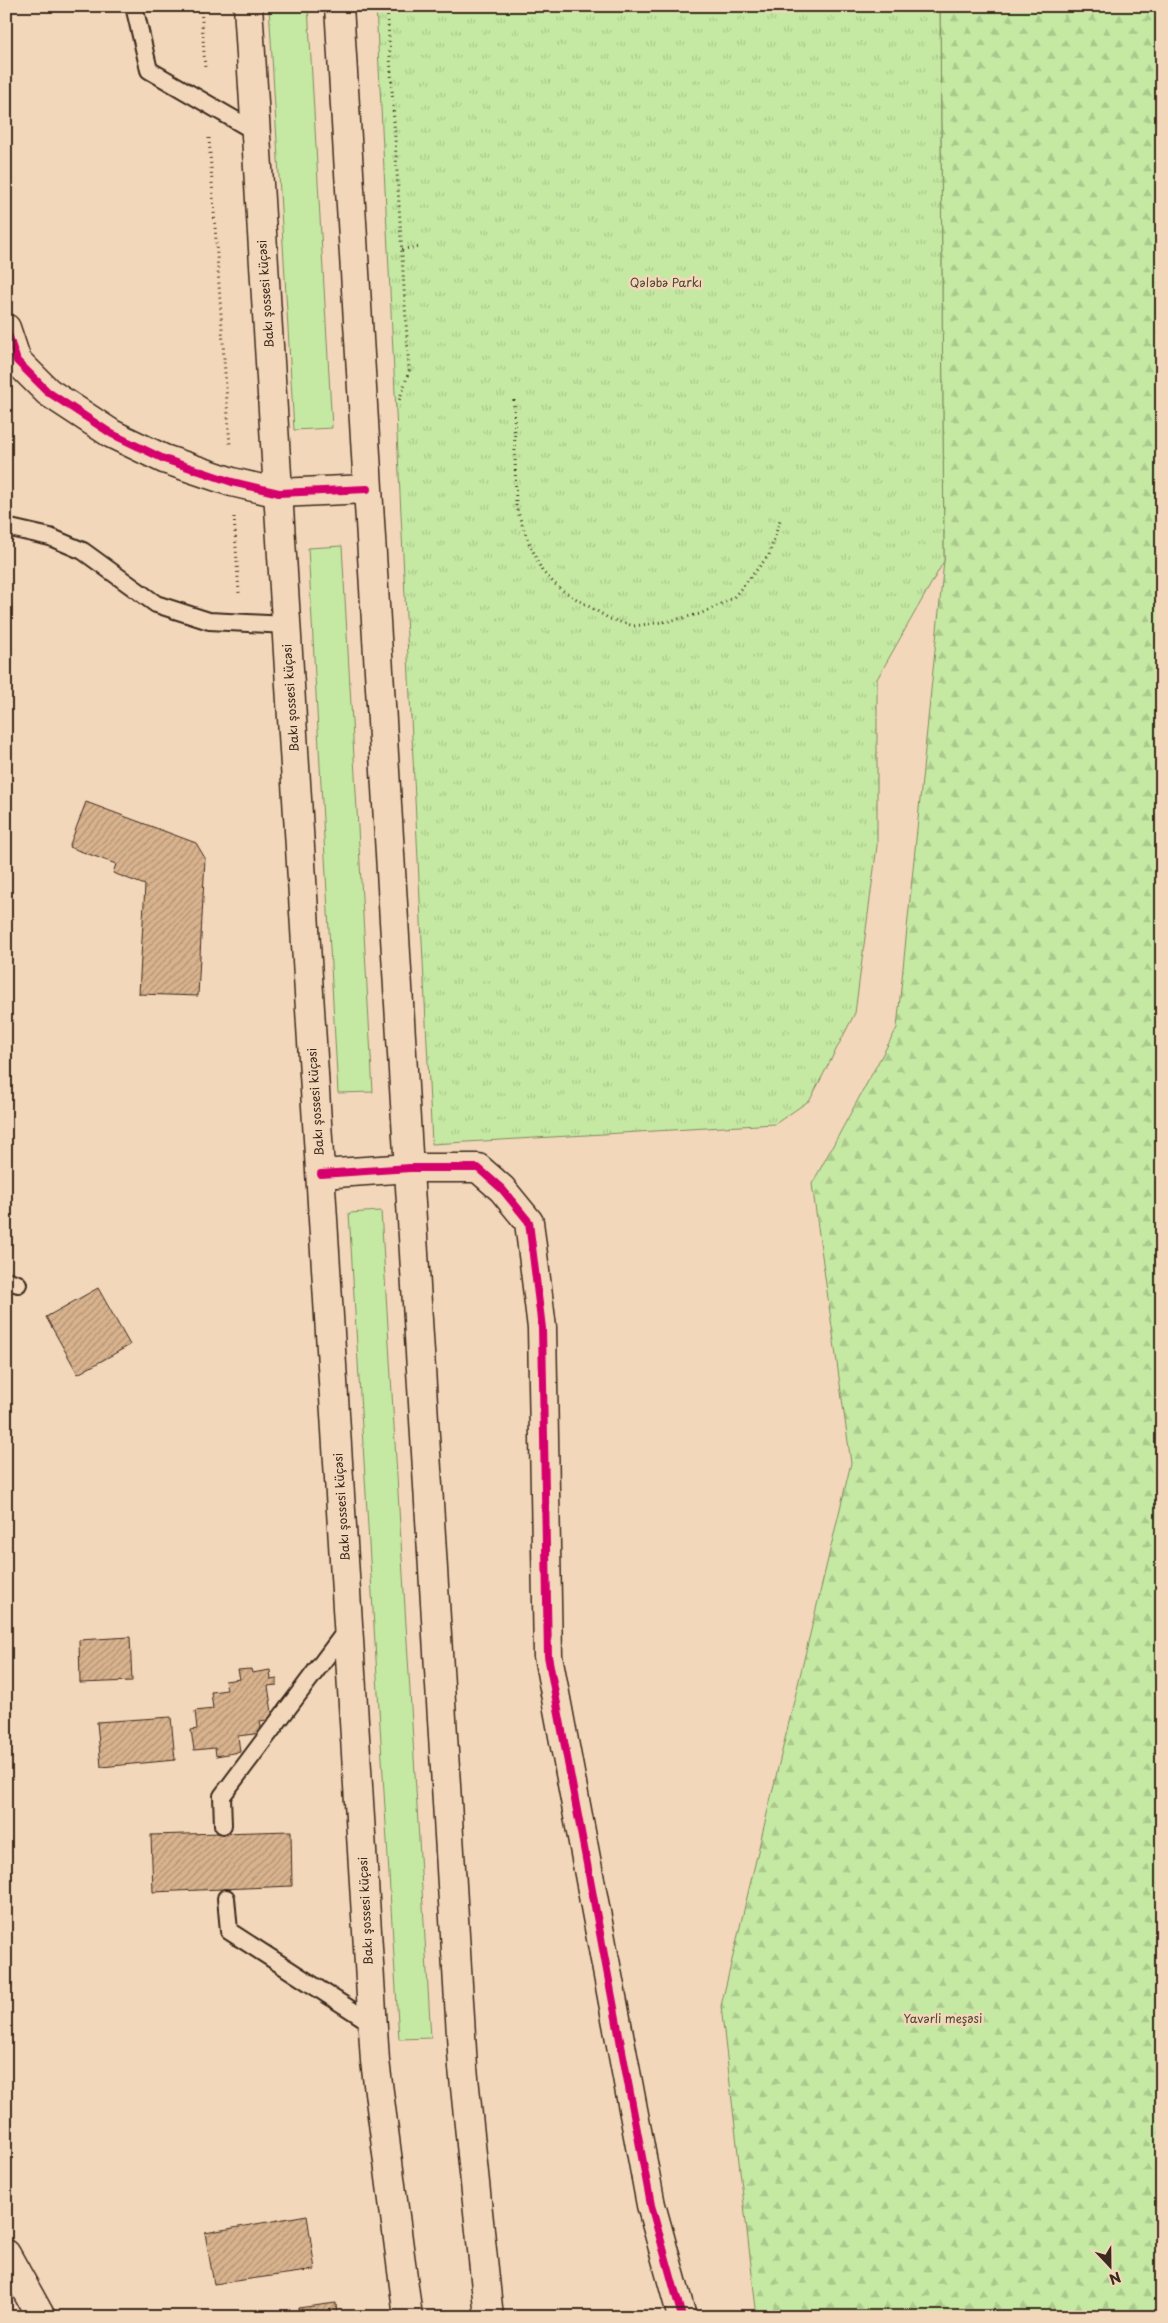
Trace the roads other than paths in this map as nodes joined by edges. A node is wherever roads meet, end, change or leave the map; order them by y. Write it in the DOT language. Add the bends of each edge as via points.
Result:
graph roads {
  1 [pos="134,6"];
  2 [pos="248,6"];
  3 [pos="339,6"];
  4 [pos="256,132"];
  5 [pos="6,328"];
  6 [pos="367,489"];
  7 [pos="279,493"];
  8 [pos="6,527"];
  9 [pos="287,625"];
  10 [pos="410,1168"];
  11 [pos="321,1174"];
  12 [pos="349,1626"];
  13 [pos="223,1825"];
  14 [pos="226,1898"];
  15 [pos="373,2024"];
  16 [pos="6,2254"];
  17 [pos="41,2317"];
  18 [pos="408,2317"];
  19 [pos="489,2317"];
  20 [pos="682,2317"];
  1 -- 4 [label="lane" via="149,70"];
  2 -- 4 [label="main road, Bakı şossesi küçəsi"];
  3 -- 6 [label="main road"];
  4 -- 7 [label="main road, Bakı şossesi küçəsi"];
  5 -- 7 [label="main road" via="17,361 48,392 112,434 164,459 232,482"];
  6 -- 7 [label="main road"];
  6 -- 10 [label="main road"];
  7 -- 9 [label="main road, Bakı şossesi küçəsi"];
  8 -- 9 [label="lane" via="50,537 84,551 156,604 209,621"];
  9 -- 11 [label="main road, Bakı şossesi küçəsi"];
  10 -- 11 [label="main road"];
  10 -- 19 [label="main road" via="463,2068"];
  10 -- 20 [label="main road" via="478,1168 502,1188 529,1222 542,1328 548,1656 652,2204"];
  11 -- 12 [label="main road, Bakı şossesi küçəsi"];
  12 -- 13 [label="lane" via="222,1796"];
  12 -- 15 [label="main road, Bakı şossesi küçəsi"];
  14 -- 15 [label="lane" via="229,1931"];
  15 -- 18 [label="main road, Bakı şossesi küçəsi"];
  16 -- 17 [label="main road"];
}
